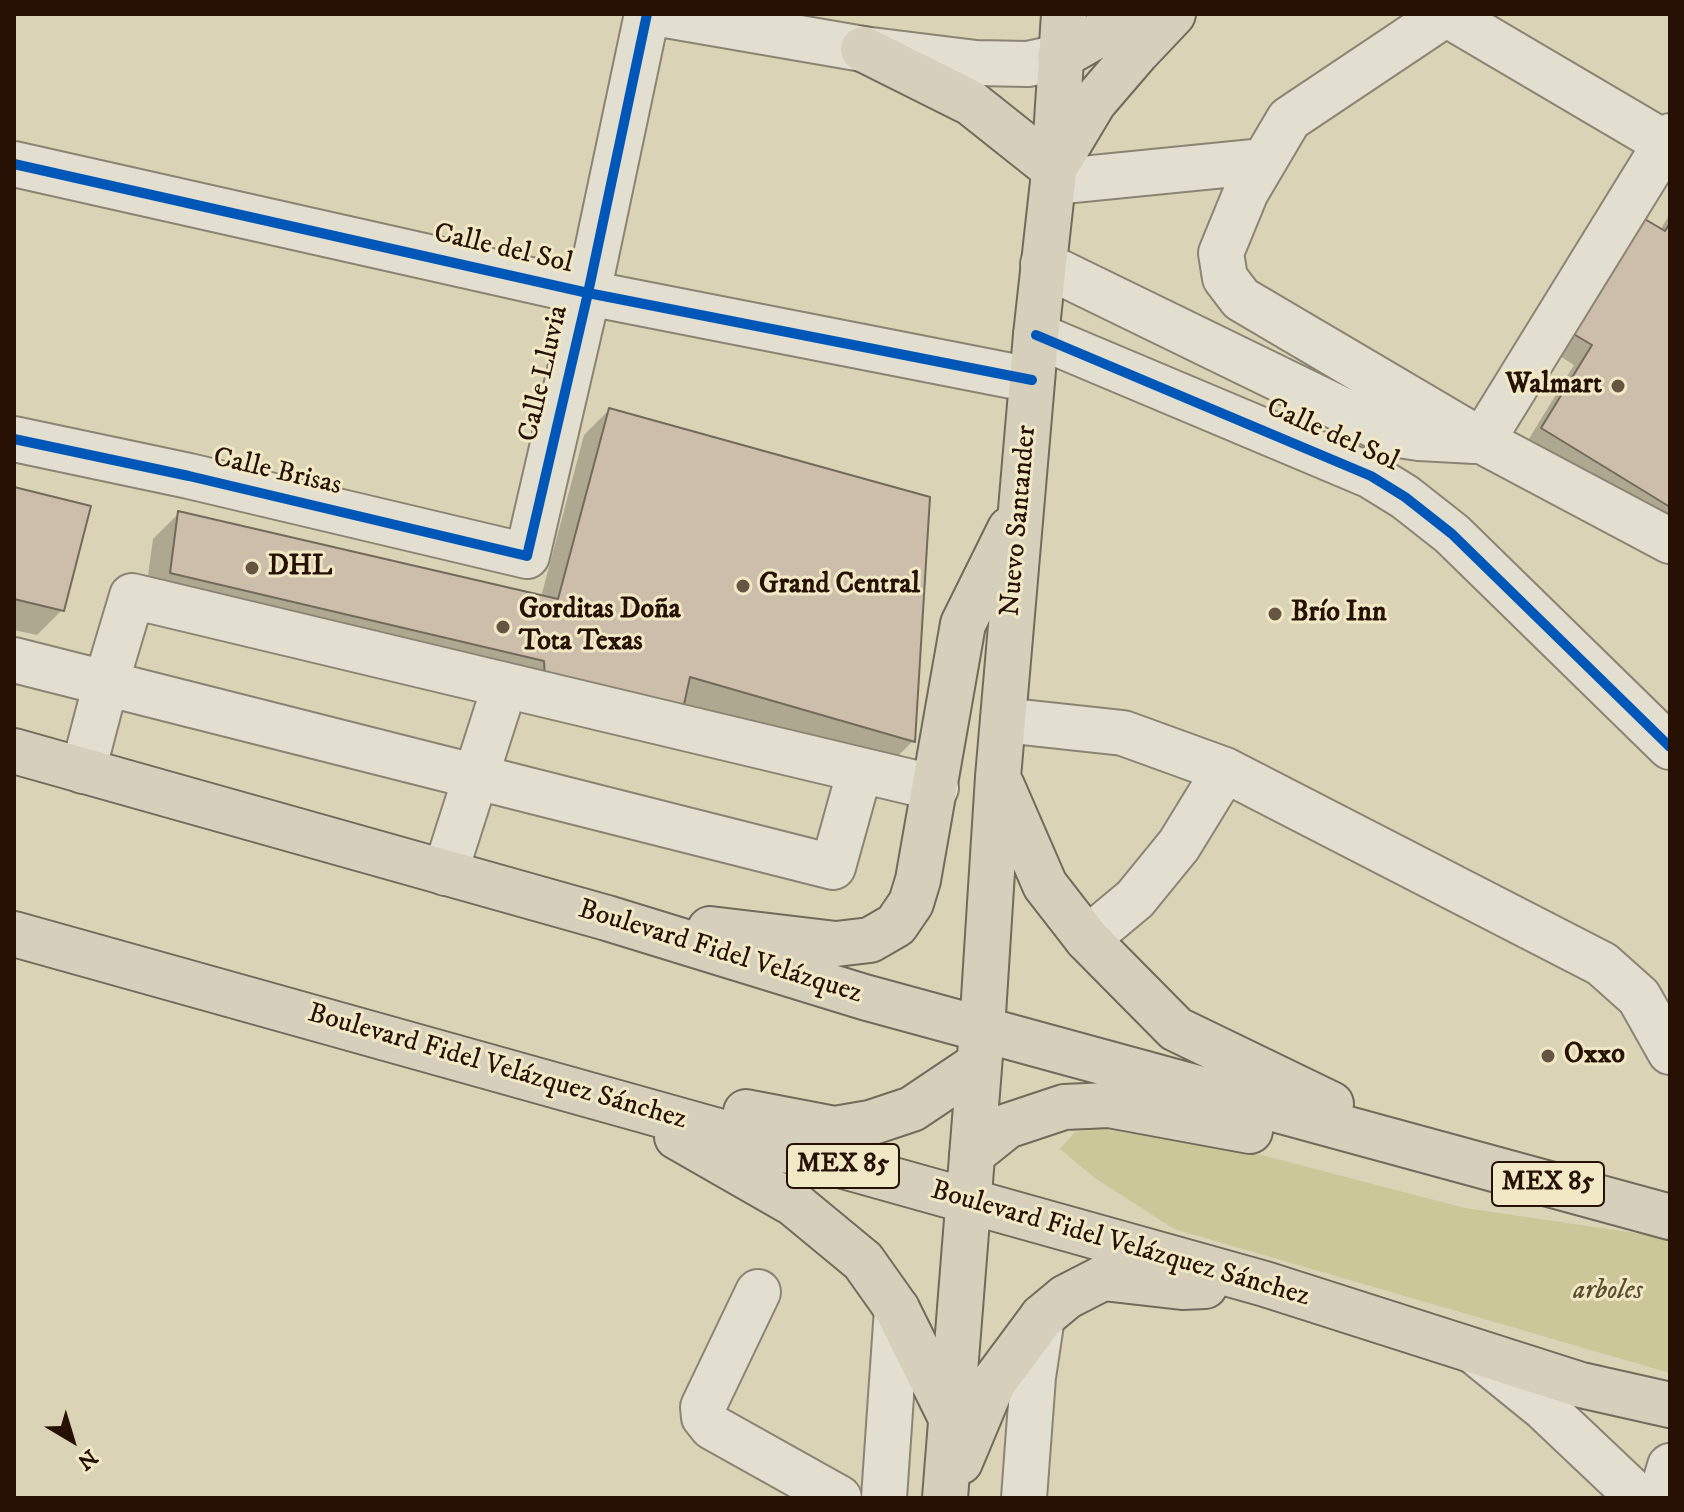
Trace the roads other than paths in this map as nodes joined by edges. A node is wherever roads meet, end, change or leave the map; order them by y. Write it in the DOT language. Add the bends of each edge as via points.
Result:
graph roads {
  1 [pos="647,14"];
  2 [pos="660,14"];
  3 [pos="1064,14"];
  4 [pos="1135,14"];
  5 [pos="1173,14"];
  6 [pos="1446,14"];
  7 [pos="863,49"];
  8 [pos="1060,57"];
  9 [pos="1668,140"];
  10 [pos="1264,161"];
  11 [pos="14,164"];
  12 [pos="1053,175"];
  13 [pos="1043,264"];
  14 [pos="588,293"];
  15 [pos="1036,335"];
  16 [pos="1032,380"];
  17 [pos="14,439"];
  18 [pos="1482,441"];
  19 [pos="1021,506"];
  20 [pos="1670,541"];
  21 [pos="527,556"];
  22 [pos="14,660"];
  23 [pos="106,683"];
  24 [pos="505,685"];
  25 [pos="1003,720"];
  26 [pos="1670,747"];
  27 [pos="14,751"];
  28 [pos="860,770"];
  29 [pos="1225,770"];
  30 [pos="83,771"];
  31 [pos="474,776"];
  32 [pos="998,777"];
  33 [pos="936,788"];
  34 [pos="445,873"];
  35 [pos="607,918"];
  36 [pos="14,934"];
  37 [pos="1087,939"];
  38 [pos="980,1047"];
  39 [pos="1670,1052"];
  40 [pos="605,1097"];
  41 [pos="1426,1151"];
  42 [pos="972,1154"];
  43 [pos="969,1201"];
  44 [pos="1670,1217"];
  45 [pos="1265,1284"];
  46 [pos="758,1292"];
  47 [pos="897,1309"];
  48 [pos="1042,1317"];
  49 [pos="1474,1351"];
  50 [pos="1670,1405"];
  51 [pos="951,1418"];
  52 [pos="1670,1466"];
  53 [pos="839,1498"];
  54 [pos="884,1498"];
  55 [pos="945,1498"];
  56 [pos="1024,1498"];
  57 [pos="1639,1498"];
  58 [pos="1665,1498"];
  1 -- 14 [label="street, Calle Lluvia"];
  2 -- 7 [label="street"];
  3 -- 8 [label="main road, Nuevo Santander"];
  4 -- 8 [label="main road"];
  5 -- 12 [label="main road" via="1094,102"];
  6 -- 9 [label="street"];
  6 -- 10 [label="street" via="1289,119"];
  7 -- 8 [label="street" via="976,63 1028,64"];
  7 -- 12 [label="main road" via="971,103"];
  8 -- 12 [label="main road, Nuevo Santander"];
  9 -- 18 [label="street"];
  10 -- 12 [label="street"];
  10 -- 18 [label="street" via="1221,253 1225,278 1241,299"];
  11 -- 14 [label="street, Calle del Sol"];
  12 -- 13 [label="main road, Nuevo Santander"];
  13 -- 15 [label="main road, Nuevo Santander"];
  13 -- 18 [label="street" via="1392,434"];
  14 -- 16 [label="street, Calle del Sol"];
  14 -- 21 [label="street, Calle Lluvia"];
  15 -- 16 [label="main road, Nuevo Santander"];
  15 -- 26 [label="street, Calle del Sol" via="1371,476 1405,497 1452,534"];
  16 -- 19 [label="main road, Nuevo Santander"];
  17 -- 21 [label="street, Calle Brisas"];
  18 -- 20 [label="street"];
  19 -- 25 [label="main road, Nuevo Santander"];
  19 -- 33 [label="main road" via="963,624"];
  22 -- 23 [label="street"];
  23 -- 24 [label="street" via="132,596"];
  23 -- 30 [label="street"];
  23 -- 31 [label="street"];
  24 -- 28 [label="street"];
  24 -- 31 [label="street"];
  25 -- 29 [label="street" via="1123,733"];
  25 -- 32 [label="main road, Nuevo Santander"];
  27 -- 30 [label="main road, Boulevard Fidel Velázquez / MEX 85"];
  28 -- 31 [label="street" via="833,867"];
  28 -- 33 [label="street"];
  29 -- 37 [label="street" via="1179,845 1135,899"];
  29 -- 39 [label="street" via="1602,964 1639,997"];
  30 -- 34 [label="main road, Boulevard Fidel Velázquez / MEX 85"];
  31 -- 34 [label="street"];
  32 -- 37 [label="main road" via="1045,885"];
  32 -- 38 [label="main road, Nuevo Santander"];
  33 -- 35 [label="main road" via="911,903 896,925 870,940 836,944"];
  34 -- 35 [label="main road, Boulevard Fidel Velázquez / MEX 85"];
  35 -- 38 [label="main road, Boulevard Fidel Velázquez / MEX 85" via="864,997"];
  36 -- 40 [label="main road, Boulevard Fidel Velázquez Sánchez / MEX 85"];
  37 -- 41 [label="main road" via="1176,1029"];
  38 -- 40 [label="main road" via="912,1109 835,1129 730,1109"];
  38 -- 41 [label="main road, Boulevard Fidel Velázquez / MEX 85"];
  38 -- 42 [label="main road, Nuevo Santander"];
  40 -- 43 [label="main road, Boulevard Fidel Velázquez Sánchez / MEX 85"];
  40 -- 47 [label="main road" via="794,1204 863,1261"];
  41 -- 42 [label="main road" via="1300,1143 1109,1105 1064,1107 1007,1126"];
  41 -- 44 [label="main road, MEX 85"];
  42 -- 43 [label="main road, Nuevo Santander"];
  43 -- 45 [label="main road, Boulevard Fidel Velázquez Sánchez / MEX 85"];
  43 -- 51 [label="main road, Nuevo Santander"];
  45 -- 48 [label="main road" via="1182,1287 1103,1278"];
  45 -- 49 [label="main road, Boulevard Fidel Velázquez Sánchez / MEX 85"];
  46 -- 53 [label="street" via="703,1407 704,1417 712,1427"];
  47 -- 51 [label="main road"];
  47 -- 54 [label="street"];
  48 -- 55 [label="main road" via="993,1383"];
  48 -- 56 [label="street"];
  49 -- 50 [label="main road, Boulevard Fidel Velázquez Sánchez / MEX 85" via="1581,1385"];
  49 -- 57 [label="street" via="1544,1408"];
  51 -- 55 [label="main road, Nuevo Santander"];
  52 -- 58 [label="street"];
}
